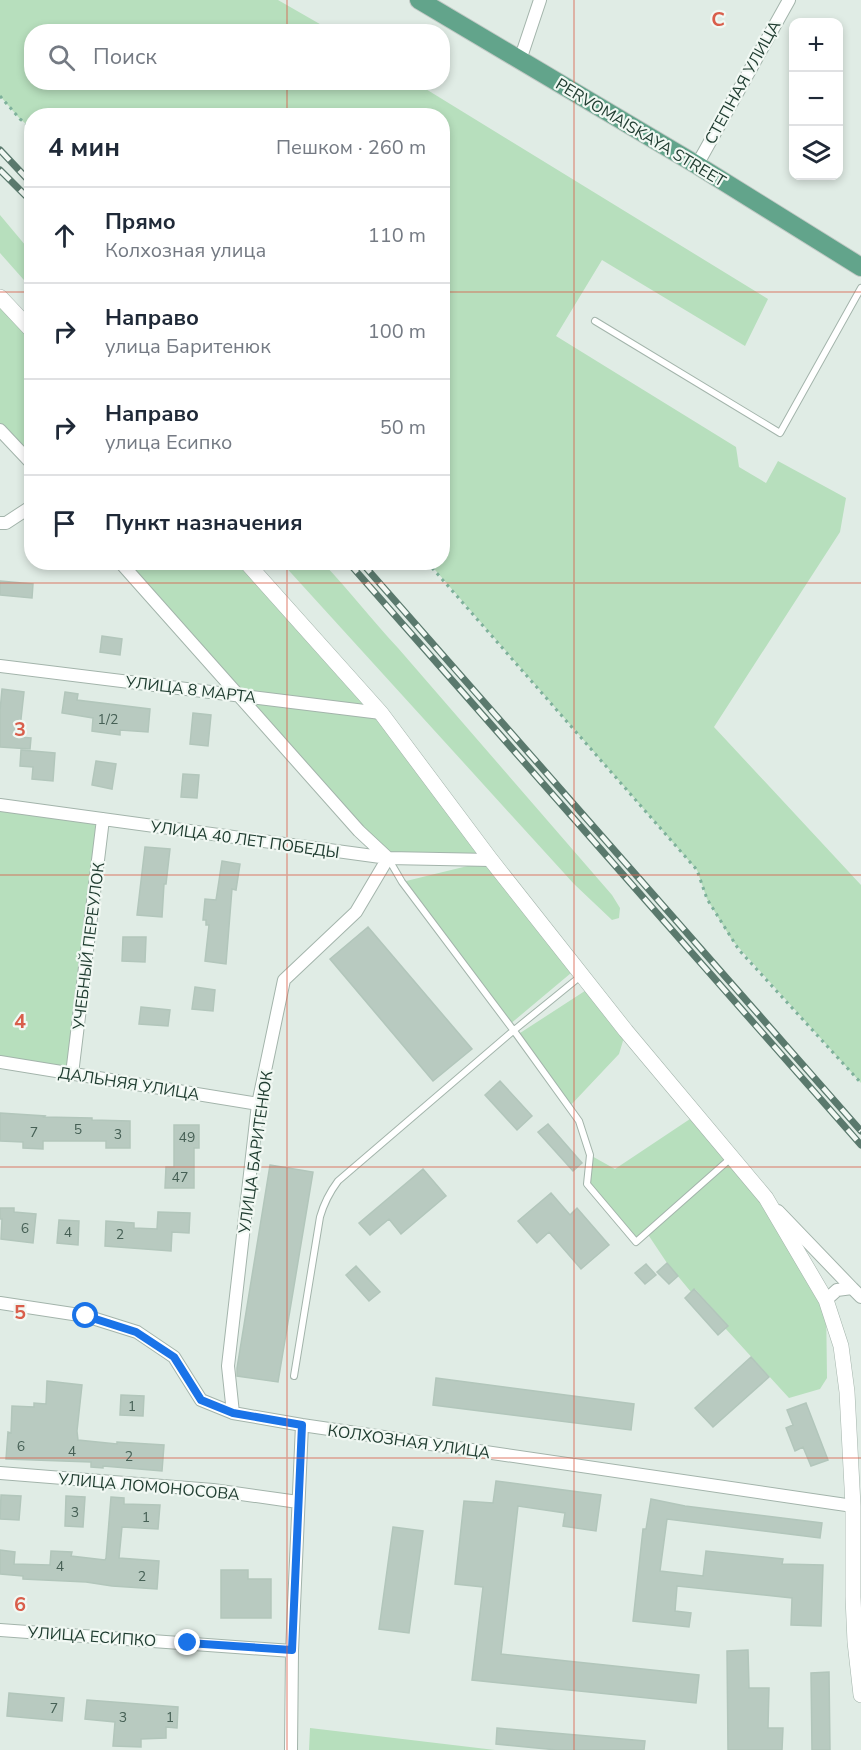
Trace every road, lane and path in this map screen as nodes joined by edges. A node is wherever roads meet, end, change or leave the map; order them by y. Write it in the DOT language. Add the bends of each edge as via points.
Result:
graph roads {
  1 [pos="419,0"];
  2 [pos="540,0"];
  3 [pos="789,0"];
  4 [pos="520,60"];
  5 [pos="0,96"];
  6 [pos="24,122"];
  7 [pos="697,165"];
  8 [pos="861,267"];
  9 [pos="861,288"];
  10 [pos="0,297"];
  11 [pos="594,321"];
  12 [pos="24,322"];
  13 [pos="0,430"];
  14 [pos="24,456"];
  15 [pos="24,511"];
  16 [pos="0,523"];
  17 [pos="127,570"];
  18 [pos="253,570"];
  19 [pos="434,570"];
  20 [pos="0,666"];
  21 [pos="239,695"];
  22 [pos="381,713"];
  23 [pos="0,805"];
  24 [pos="103,819"];
  25 [pos="387,858"];
  26 [pos="491,860"];
  27 [pos="582,975"];
  28 [pos="513,1031"];
  29 [pos="0,1062"];
  30 [pos="72,1074"];
  31 [pos="861,1083"];
  32 [pos="258,1104"];
  33 [pos="732,1157"];
  34 [pos="766,1198"];
  35 [pos="857,1292"];
  36 [pos="826,1300"];
  37 [pos="0,1303"];
  38 [pos="294,1376"];
  39 [pos="233,1413"];
  40 [pos="302,1425"];
  41 [pos="0,1473"];
  42 [pos="298,1503"];
  43 [pos="857,1506"];
  44 [pos="0,1630"];
  45 [pos="292,1650"];
  46 [pos="861,1695"];
  47 [pos="291,1750"];
  1 -- 4 [label="main road, PERVOMAISKAYA STREET"];
  2 -- 4 [label="street"];
  3 -- 7 [label="street, СТЕПНАЯ УЛИЦА"];
  4 -- 7 [label="main road, PERVOMAISKAYA STREET"];
  5 -- 6 [label="path"];
  7 -- 8 [label="main road, PERVOMAISKAYA STREET"];
  9 -- 11 [label="lane" via="780,433"];
  10 -- 12 [label="street"];
  13 -- 14 [label="street"];
  15 -- 16 [label="street"];
  17 -- 21 [label="street"];
  18 -- 22 [label="street"];
  19 -- 31 [label="path" via="698,870 707,898 739,951"];
  20 -- 21 [label="street, УЛИЦА 8 МАРТА"];
  21 -- 22 [label="street, УЛИЦА 8 МАРТА"];
  21 -- 25 [label="street"];
  22 -- 26 [label="street"];
  23 -- 24 [label="street, УЛИЦА 40 ЛЕТ ПОБЕДЫ"];
  24 -- 25 [label="street, УЛИЦА 40 ЛЕТ ПОБЕДЫ"];
  24 -- 30 [label="street, УЧЕБНЫЙ ПЕРЕУЛОК"];
  25 -- 26 [label="street, УЛИЦА 40 ЛЕТ ПОБЕДЫ"];
  25 -- 28 [label="lane"];
  25 -- 32 [label="street, УЛИЦА БАРИТЕНЮК" via="356,912 284,980"];
  26 -- 27 [label="street"];
  27 -- 28 [label="lane"];
  27 -- 33 [label="street"];
  28 -- 33 [label="lane" via="579,1121 590,1155 587,1184 636,1242"];
  28 -- 38 [label="lane" via="331,1191 320,1217"];
  29 -- 30 [label="street, ДАЛЬНЯЯ УЛИЦА"];
  30 -- 32 [label="street, ДАЛЬНЯЯ УЛИЦА"];
  32 -- 39 [label="street, УЛИЦА БАРИТЕНЮК" via="228,1366"];
  33 -- 34 [label="street"];
  34 -- 35 [label="street"];
  34 -- 36 [label="street"];
  35 -- 36 [label="street" via="837,1290"];
  36 -- 43 [label="street" via="845,1368"];
  37 -- 39 [label="street, КОЛХОЗНАЯ УЛИЦА" via="86,1316 136,1332 174,1357 201,1400"];
  39 -- 40 [label="street, КОЛХОЗНАЯ УЛИЦА"];
  40 -- 42 [label="street"];
  40 -- 43 [label="street, КОЛХОЗНАЯ УЛИЦА"];
  41 -- 42 [label="street, УЛИЦА ЛОМОНОСОВА" via="213,1490"];
  42 -- 45 [label="street"];
  43 -- 46 [label="street" via="853,1597"];
  44 -- 45 [label="street, УЛИЦА ЕСИПКО"];
  45 -- 47 [label="street"];
}
